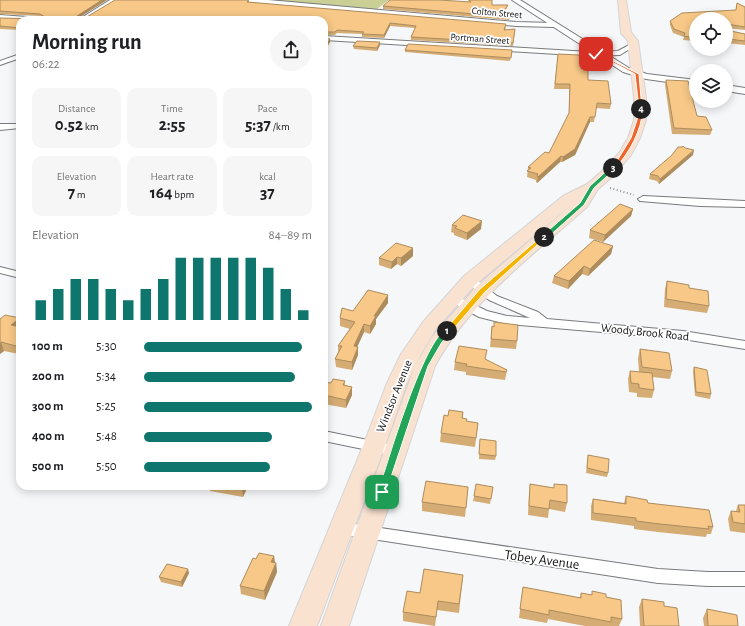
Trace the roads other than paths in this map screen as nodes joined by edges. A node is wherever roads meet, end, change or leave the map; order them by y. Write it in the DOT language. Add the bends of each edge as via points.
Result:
graph roads {
  1 [pos="114,0"];
  2 [pos="248,0"];
  3 [pos="515,0"];
  4 [pos="622,0"];
  5 [pos="88,16"];
  6 [pos="0,17"];
  7 [pos="16,18"];
  8 [pos="554,25"];
  9 [pos="636,26"];
  10 [pos="328,38"];
  11 [pos="633,43"];
  12 [pos="600,54"];
  13 [pos="16,57"];
  14 [pos="0,62"];
  15 [pos="637,74"];
  16 [pos="689,82"];
  17 [pos="733,89"];
  18 [pos="745,91"];
  19 [pos="16,126"];
  20 [pos="0,127"];
  21 [pos="643,199"];
  22 [pos="745,204"];
  23 [pos="0,270"];
  24 [pos="16,274"];
  25 [pos="476,285"];
  26 [pos="460,302"];
  27 [pos="544,322"];
  28 [pos="745,346"];
  29 [pos="328,437"];
  30 [pos="374,446"];
  31 [pos="396,451"];
  32 [pos="340,528"];
  33 [pos="367,532"];
  34 [pos="745,579"];
  35 [pos="303,626"];
  36 [pos="335,626"];
  1 -- 5 [label="street"];
  2 -- 8 [label="street, Colton Street"];
  3 -- 8 [label="street"];
  4 -- 11 [label="main road, Windsor Avenue" via="626,33"];
  6 -- 7 [label="street"];
  8 -- 12 [label="street"];
  9 -- 11 [label="main road, Windsor Avenue"];
  10 -- 12 [label="street, Portman Street"];
  11 -- 12 [label="street, Portman Street" via="620,53"];
  11 -- 15 [label="main road, Windsor Avenue"];
  12 -- 15 [label="street"];
  13 -- 14 [label="street"];
  15 -- 16 [label="street"];
  15 -- 25 [label="main road, Windsor Avenue" via="641,110 637,128 624,155 594,185 582,204"];
  17 -- 18 [label="street"];
  19 -- 20 [label="street"];
  21 -- 22 [label="street"];
  23 -- 24 [label="street"];
  25 -- 26 [label="main road, Windsor Avenue"];
  25 -- 27 [label="street, Woody Brook Road" via="494,298"];
  26 -- 27 [label="street, Woody Brook Road" via="483,314 507,320"];
  26 -- 30 [label="main road, Windsor Avenue" via="428,326 411,354 397,383"];
  26 -- 31 [label="main road, Windsor Avenue" via="425,366"];
  27 -- 28 [label="street, Woody Brook Road" via="683,335"];
  29 -- 30 [label="street"];
  30 -- 31 [label="street"];
  30 -- 32 [label="main road, Windsor Avenue"];
  31 -- 33 [label="main road, Windsor Avenue"];
  32 -- 33 [label="street, Tobey Avenue"];
  32 -- 35 [label="main road, Windsor Avenue"];
  33 -- 34 [label="street, Tobey Avenue" via="658,576"];
  33 -- 36 [label="main road, Windsor Avenue"];
}
